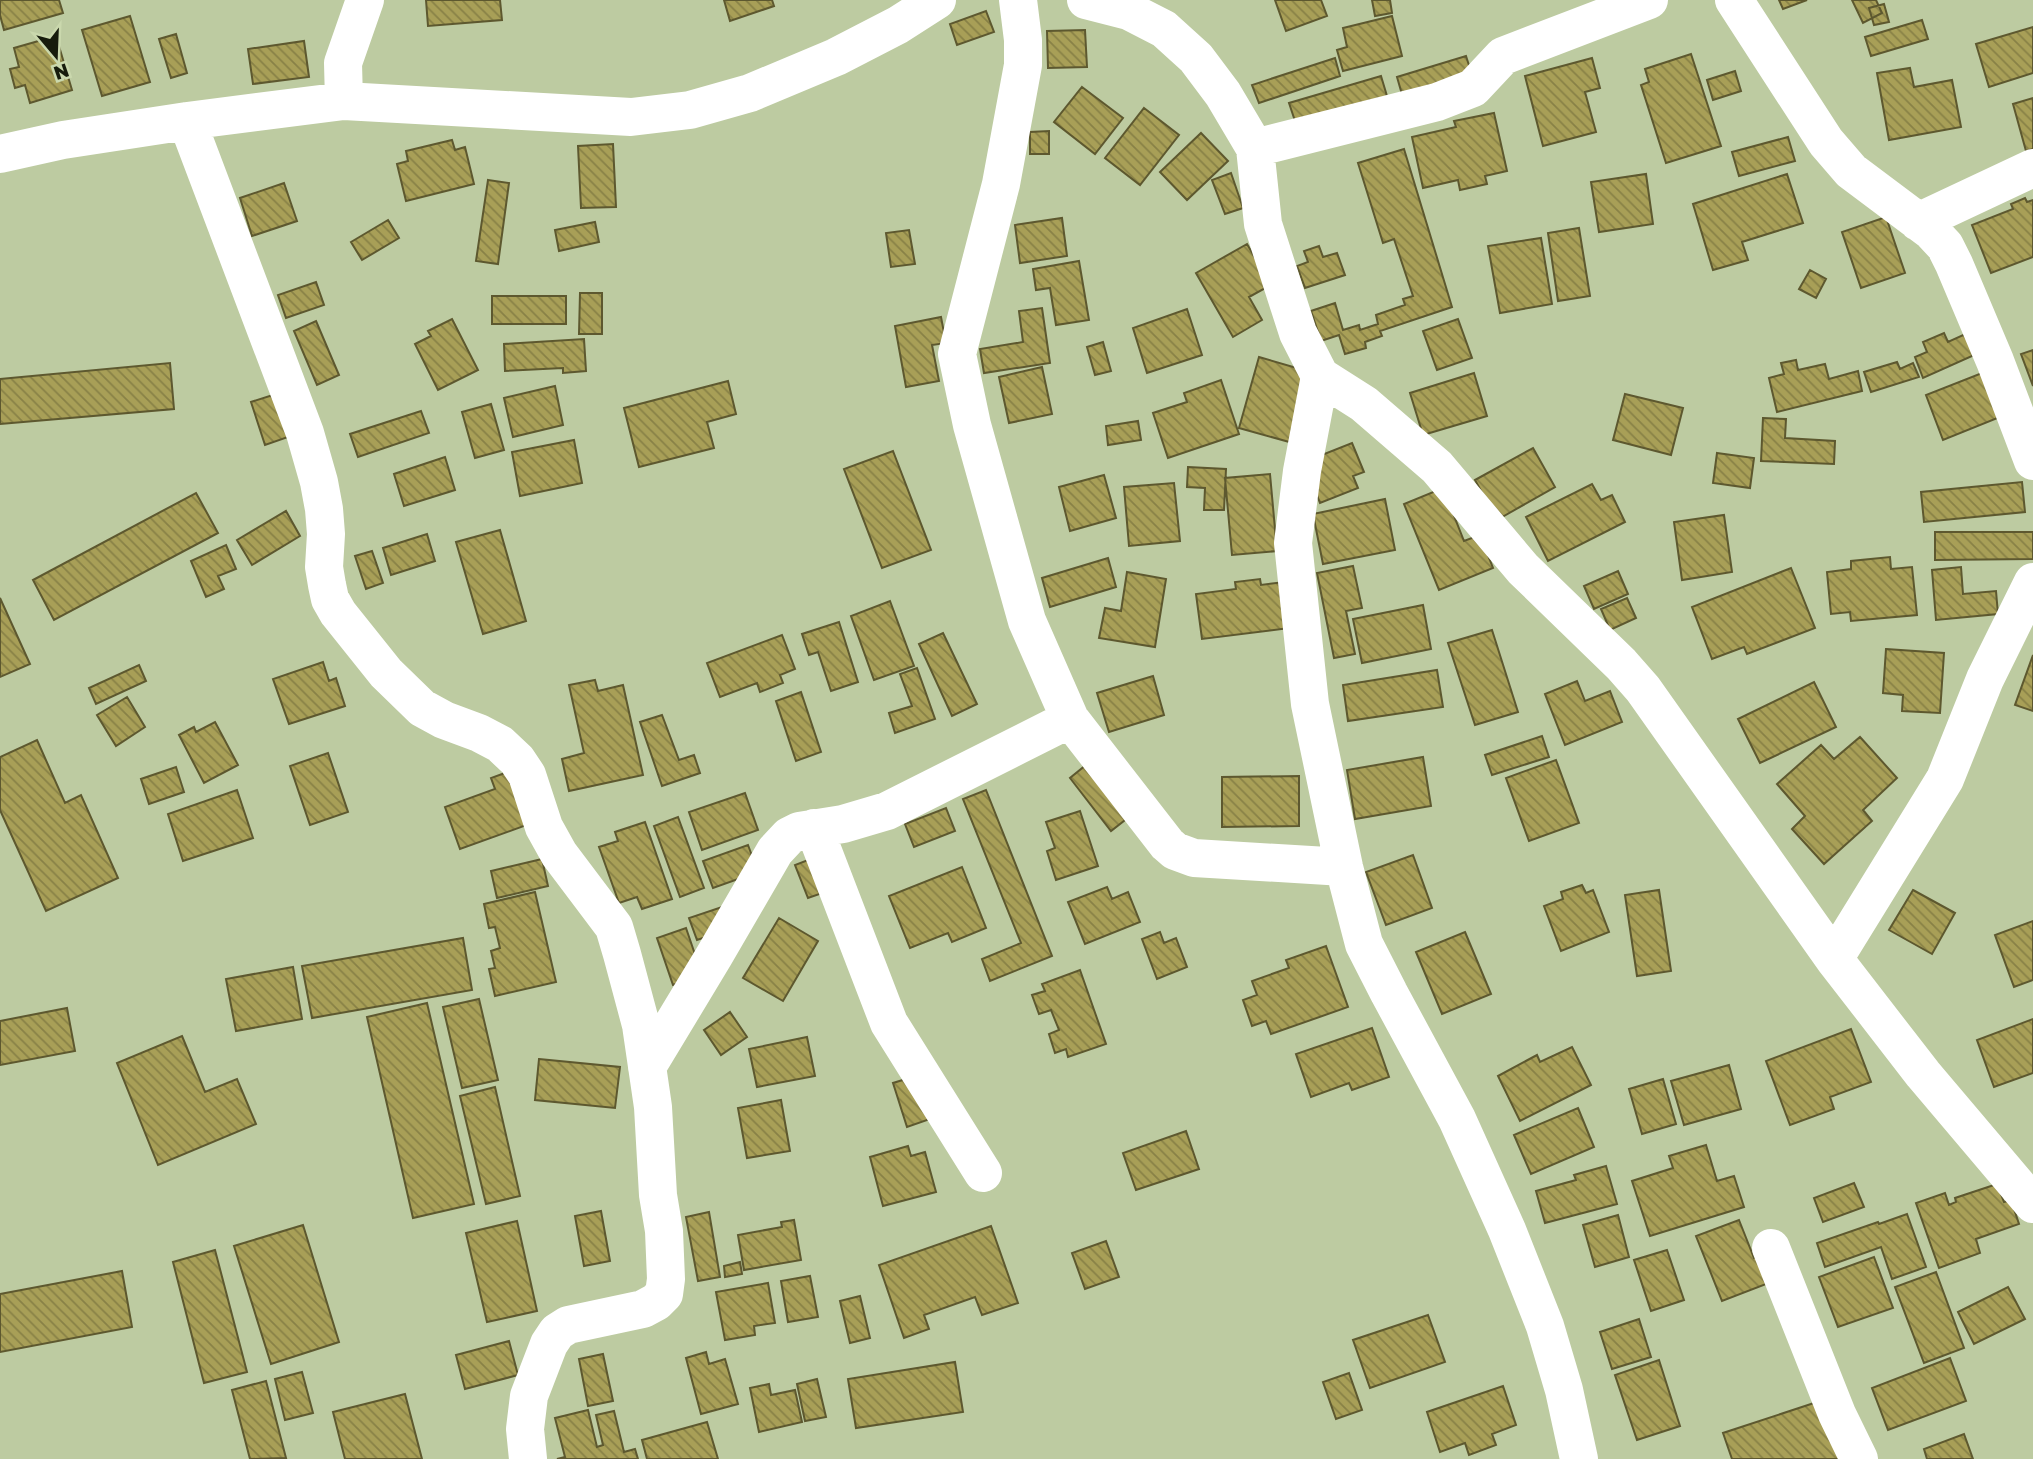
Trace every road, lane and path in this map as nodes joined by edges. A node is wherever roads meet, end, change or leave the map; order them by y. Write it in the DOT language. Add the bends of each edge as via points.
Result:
graph roads {
  1 [pos="365,0"];
  2 [pos="937,0"];
  3 [pos="1018,0"];
  4 [pos="1086,0"];
  5 [pos="1649,0"];
  6 [pos="1734,0"];
  7 [pos="344,101"];
  8 [pos="187,121"];
  9 [pos="1255,149"];
  10 [pos="0,154"];
  11 [pos="2033,168"];
  12 [pos="1918,222"];
  13 [pos="1320,376"];
  14 [pos="2033,461"];
  15 [pos="2033,582"];
  16 [pos="1070,719"];
  17 [pos="814,828"];
  18 [pos="1344,867"];
  19 [pos="1834,959"];
  20 [pos="647,1067"];
  21 [pos="983,1173"];
  22 [pos="2033,1204"];
  23 [pos="1772,1248"];
  24 [pos="528,1459"];
  25 [pos="1579,1459"];
  26 [pos="1859,1459"];
  1 -- 7 [label="street" via="343,63"];
  2 -- 7 [label="street" via="898,26 835,57 750,93 690,110 631,117"];
  3 -- 16 [label="street" via="1023,65 1001,184 957,354 1027,621"];
  4 -- 9 [label="street" via="1129,11 1164,29 1196,58"];
  5 -- 9 [label="street" via="1503,56 1473,88 1437,102"];
  6 -- 12 [label="street" via="1837,157"];
  7 -- 8 [label="street"];
  8 -- 10 [label="street"];
  8 -- 20 [label="street" via="305,433 324,509 324,567 330,598 386,673 422,708 500,744 517,760 559,854 614,927 641,1025"];
  9 -- 13 [label="street" via="1263,224 1298,333"];
  11 -- 12 [label="street"];
  12 -- 14 [label="street" via="1945,246 1954,264"];
  13 -- 18 [label="street" via="1293,543 1310,704"];
  13 -- 19 [label="street" via="1364,404 1437,467 1523,569 1621,664"];
  15 -- 19 [label="street" via="1985,680 1945,779"];
  16 -- 17 [label="street" via="887,811"];
  16 -- 18 [label="street" via="1175,852 1194,859"];
  17 -- 20 [label="street" via="789,836 775,851"];
  17 -- 21 [label="street" via="889,1023"];
  18 -- 25 [label="street" via="1364,944 1457,1119 1507,1230 1545,1326"];
  19 -- 22 [label="street"];
  20 -- 24 [label="street" via="664,1231 664,1294 643,1309 568,1325 557,1332 529,1396"];
  23 -- 26 [label="street"];
}
